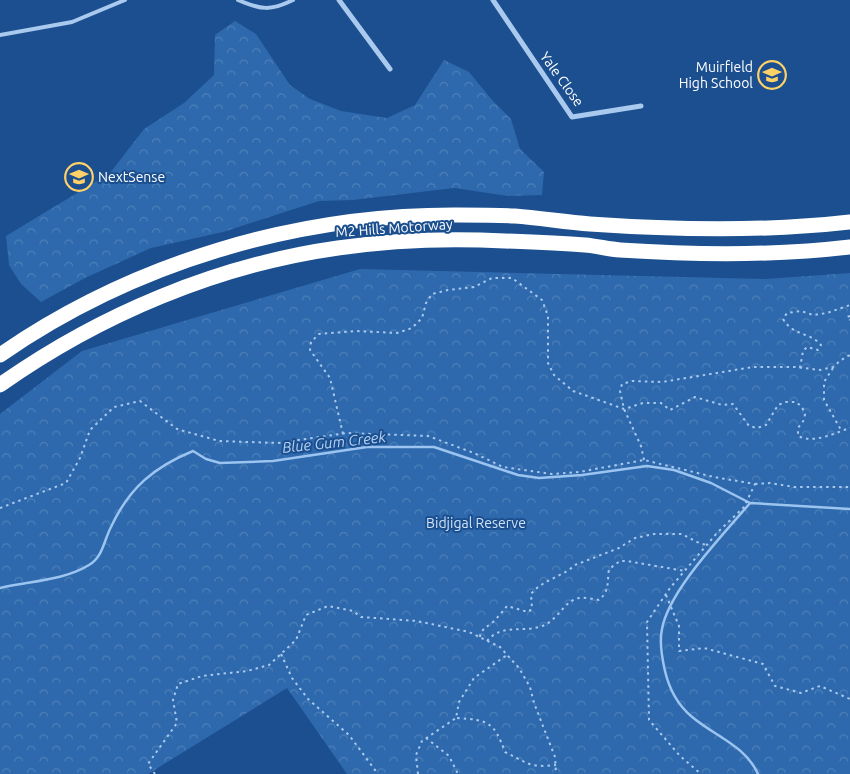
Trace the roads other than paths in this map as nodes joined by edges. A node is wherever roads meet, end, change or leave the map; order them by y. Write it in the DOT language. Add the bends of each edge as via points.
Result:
graph roads {
  1 [pos="126,0"];
  2 [pos="238,0"];
  3 [pos="293,0"];
  4 [pos="339,0"];
  5 [pos="493,0"];
  6 [pos="0,35"];
  7 [pos="390,69"];
  8 [pos="641,106"];
  9 [pos="850,222"];
  10 [pos="850,247"];
  11 [pos="0,356"];
  12 [pos="0,385"];
  1 -- 6 [label="lane" via="72,22"];
  2 -- 3 [label="lane" via="260,8 278,7"];
  4 -- 7 [label="street"];
  5 -- 8 [label="street, Yale Close" via="572,117"];
  9 -- 11 [label="highway, M2 Hills Motorway" via="742,230 589,224 517,216 457,214 397,216 294,230 187,260 131,282 42,328"];
  10 -- 12 [label="highway, M2 Hills Motorway" via="778,254 726,254 453,239 404,240 338,248 289,256 183,288 100,325"];
}
